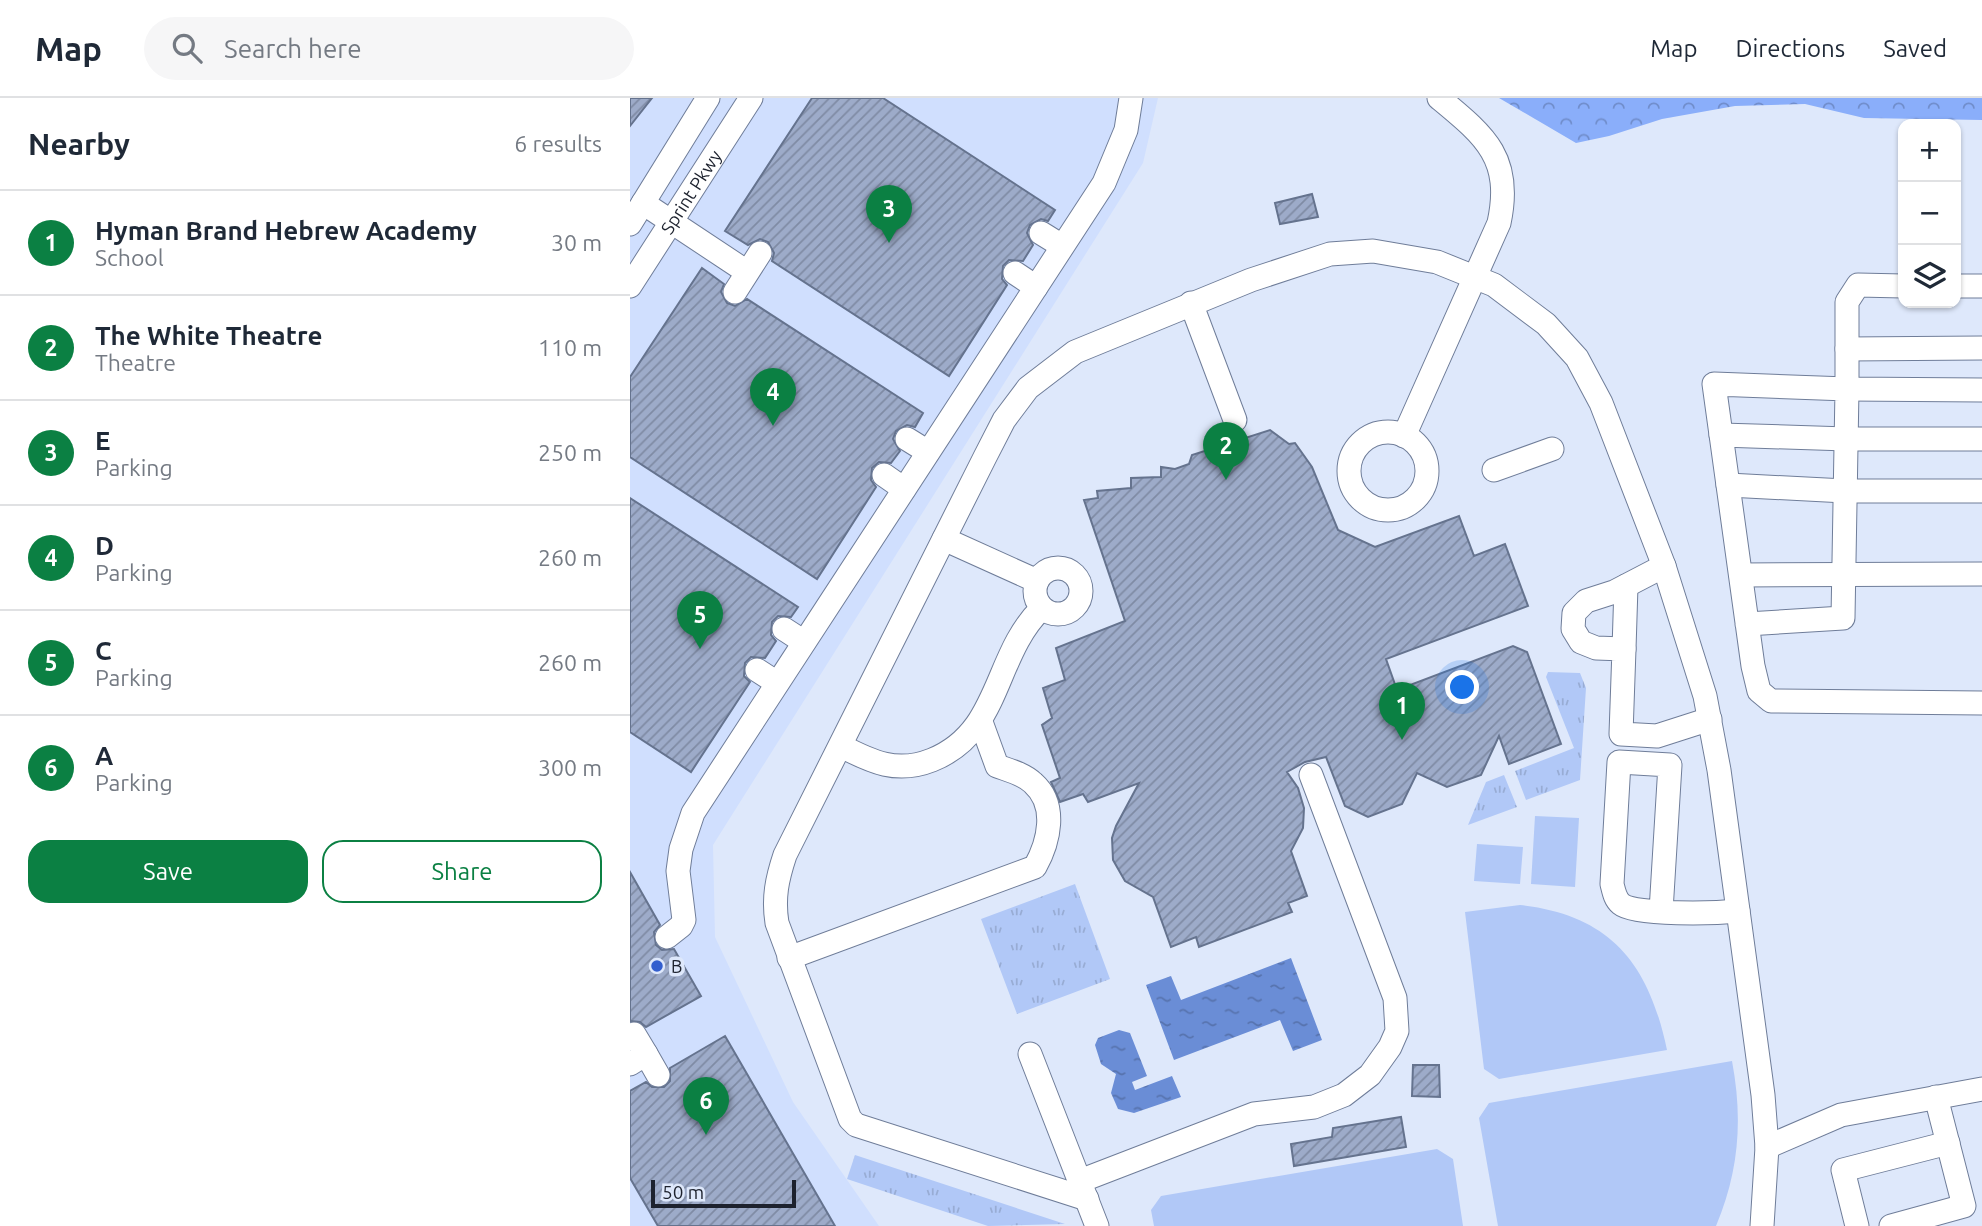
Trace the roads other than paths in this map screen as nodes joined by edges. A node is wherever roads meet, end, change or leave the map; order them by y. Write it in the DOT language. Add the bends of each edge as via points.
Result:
graph roads {
  1 [pos="708,98"];
  2 [pos="751,98"];
  3 [pos="1131,98"];
  4 [pos="1439,98"];
  5 [pos="643,203"];
  6 [pos="671,222"];
  7 [pos="630,224"];
  8 [pos="1041,233"];
  9 [pos="1062,246"];
  10 [pos="760,253"];
  11 [pos="747,272"];
  12 [pos="1015,273"];
  13 [pos="1475,276"];
  14 [pos="630,286"];
  15 [pos="1898,286"];
  16 [pos="1961,286"];
  17 [pos="1982,286"];
  18 [pos="1036,287"];
  19 [pos="735,292"];
  20 [pos="1191,303"];
  21 [pos="1982,348"];
  22 [pos="1847,349"];
  23 [pos="1847,389"];
  24 [pos="1982,390"];
  25 [pos="1235,420"];
  26 [pos="1721,435"];
  27 [pos="1404,436"];
  28 [pos="907,439"];
  29 [pos="1847,439"];
  30 [pos="1982,439"];
  31 [pos="1552,449"];
  32 [pos="928,452"];
  33 [pos="1494,471"];
  34 [pos="884,475"];
  35 [pos="1728,485"];
  36 [pos="904,489"];
  37 [pos="1845,491"];
  38 [pos="1982,491"];
  39 [pos="944,539"];
  40 [pos="1664,566"];
  41 [pos="1982,574"];
  42 [pos="1741,575"];
  43 [pos="1844,575"];
  44 [pos="1037,581"];
  45 [pos="1626,586"];
  46 [pos="1042,608"];
  47 [pos="1747,624"];
  48 [pos="784,629"];
  49 [pos="804,642"];
  50 [pos="1624,649"];
  51 [pos="757,670"];
  52 [pos="777,683"];
  53 [pos="1982,703"];
  54 [pos="1710,719"];
  55 [pos="981,722"];
  56 [pos="1621,734"];
  57 [pos="841,746"];
  58 [pos="1619,762"];
  59 [pos="1311,775"];
  60 [pos="1661,911"];
  61 [pos="1738,911"];
  62 [pos="667,937"];
  63 [pos="789,958"];
  64 [pos="634,1034"];
  65 [pos="1030,1054"];
  66 [pos="638,1059"];
  67 [pos="658,1075"];
  68 [pos="1982,1089"];
  69 [pos="1936,1097"];
  70 [pos="1948,1143"];
  71 [pos="1767,1147"];
  72 [pos="1083,1190"];
  73 [pos="1097,1226"];
  74 [pos="1762,1226"];
  75 [pos="1857,1226"];
  76 [pos="1891,1226"];
  1 -- 5 [label="street, Sprint Pkwy"];
  2 -- 6 [label="street, Sprint Pkwy"];
  3 -- 9 [label="street" via="1116,161"];
  4 -- 13 [label="street" via="1484,136 1503,177 1499,223"];
  5 -- 6 [label="street"];
  5 -- 7 [label="street, Sprint Pkwy"];
  6 -- 11 [label="street"];
  6 -- 14 [label="street, Sprint Pkwy"];
  8 -- 9 [label="street"];
  9 -- 18 [label="street"];
  10 -- 11 [label="street"];
  11 -- 19 [label="street"];
  12 -- 18 [label="street"];
  13 -- 20 [label="street" via="1414,256 1348,253 1308,260"];
  13 -- 27 [label="street"];
  13 -- 40 [label="street" via="1530,310 1577,358 1606,415"];
  15 -- 22 [label="street" via="1858,285 1847,302"];
  16 -- 17 [label="street"];
  18 -- 32 [label="street"];
  20 -- 25 [label="street"];
  20 -- 39 [label="street" via="1075,352 1028,388 1004,419"];
  21 -- 22 [label="street"];
  22 -- 23 [label="street"];
  23 -- 24 [label="street"];
  23 -- 26 [label="street" via="1714,384"];
  23 -- 29 [label="street"];
  26 -- 29 [label="street"];
  26 -- 35 [label="street"];
  28 -- 32 [label="street"];
  29 -- 30 [label="street"];
  29 -- 37 [label="street"];
  31 -- 33 [label="street"];
  32 -- 36 [label="street"];
  34 -- 36 [label="street"];
  35 -- 37 [label="street"];
  35 -- 42 [label="street"];
  36 -- 49 [label="street"];
  37 -- 38 [label="street"];
  37 -- 43 [label="street"];
  39 -- 44 [label="street"];
  39 -- 57 [label="street"];
  40 -- 45 [label="street"];
  40 -- 54 [label="street"];
  41 -- 43 [label="street"];
  42 -- 43 [label="street"];
  42 -- 47 [label="street"];
  43 -- 47 [label="street" via="1843,618"];
  44 -- 46 [label="street" via="1034,592"];
  44 -- 46 [label="street" via="1045,572 1060,568 1074,574 1082,587 1079,602 1068,613 1052,614"];
  45 -- 50 [label="street"];
  45 -- 50 [label="street" via="1586,601 1572,622 1576,636 1588,646"];
  46 -- 55 [label="street" via="1023,630"];
  47 -- 53 [label="street" via="1759,691 1771,701"];
  48 -- 49 [label="street"];
  49 -- 52 [label="street"];
  50 -- 56 [label="street"];
  51 -- 52 [label="street"];
  52 -- 62 [label="street" via="685,831 678,871 684,920"];
  54 -- 56 [label="street" via="1657,736"];
  54 -- 61 [label="street"];
  55 -- 57 [label="street" via="958,747 908,767 872,762"];
  55 -- 63 [label="street" via="997,766 1033,782 1042,796 1049,831 1035,867"];
  56 -- 58 [label="street"];
  57 -- 63 [label="street" via="776,880 777,923"];
  58 -- 60 [label="street" via="1614,895 1631,909"];
  58 -- 60 [label="street" via="1670,765"];
  59 -- 72 [label="street" via="1395,998 1397,1031 1390,1047 1363,1081 1329,1103 1254,1114"];
  60 -- 61 [label="street"];
  61 -- 71 [label="street"];
  63 -- 72 [label="street" via="856,1125"];
  64 -- 66 [label="street"];
  65 -- 72 [label="street"];
  66 -- 67 [label="street"];
  68 -- 69 [label="street"];
  69 -- 70 [label="street"];
  69 -- 71 [label="street" via="1841,1115"];
  70 -- 75 [label="street" via="1843,1170"];
  70 -- 76 [label="street" via="1964,1206"];
  71 -- 74 [label="street"];
  72 -- 73 [label="street"];
}
